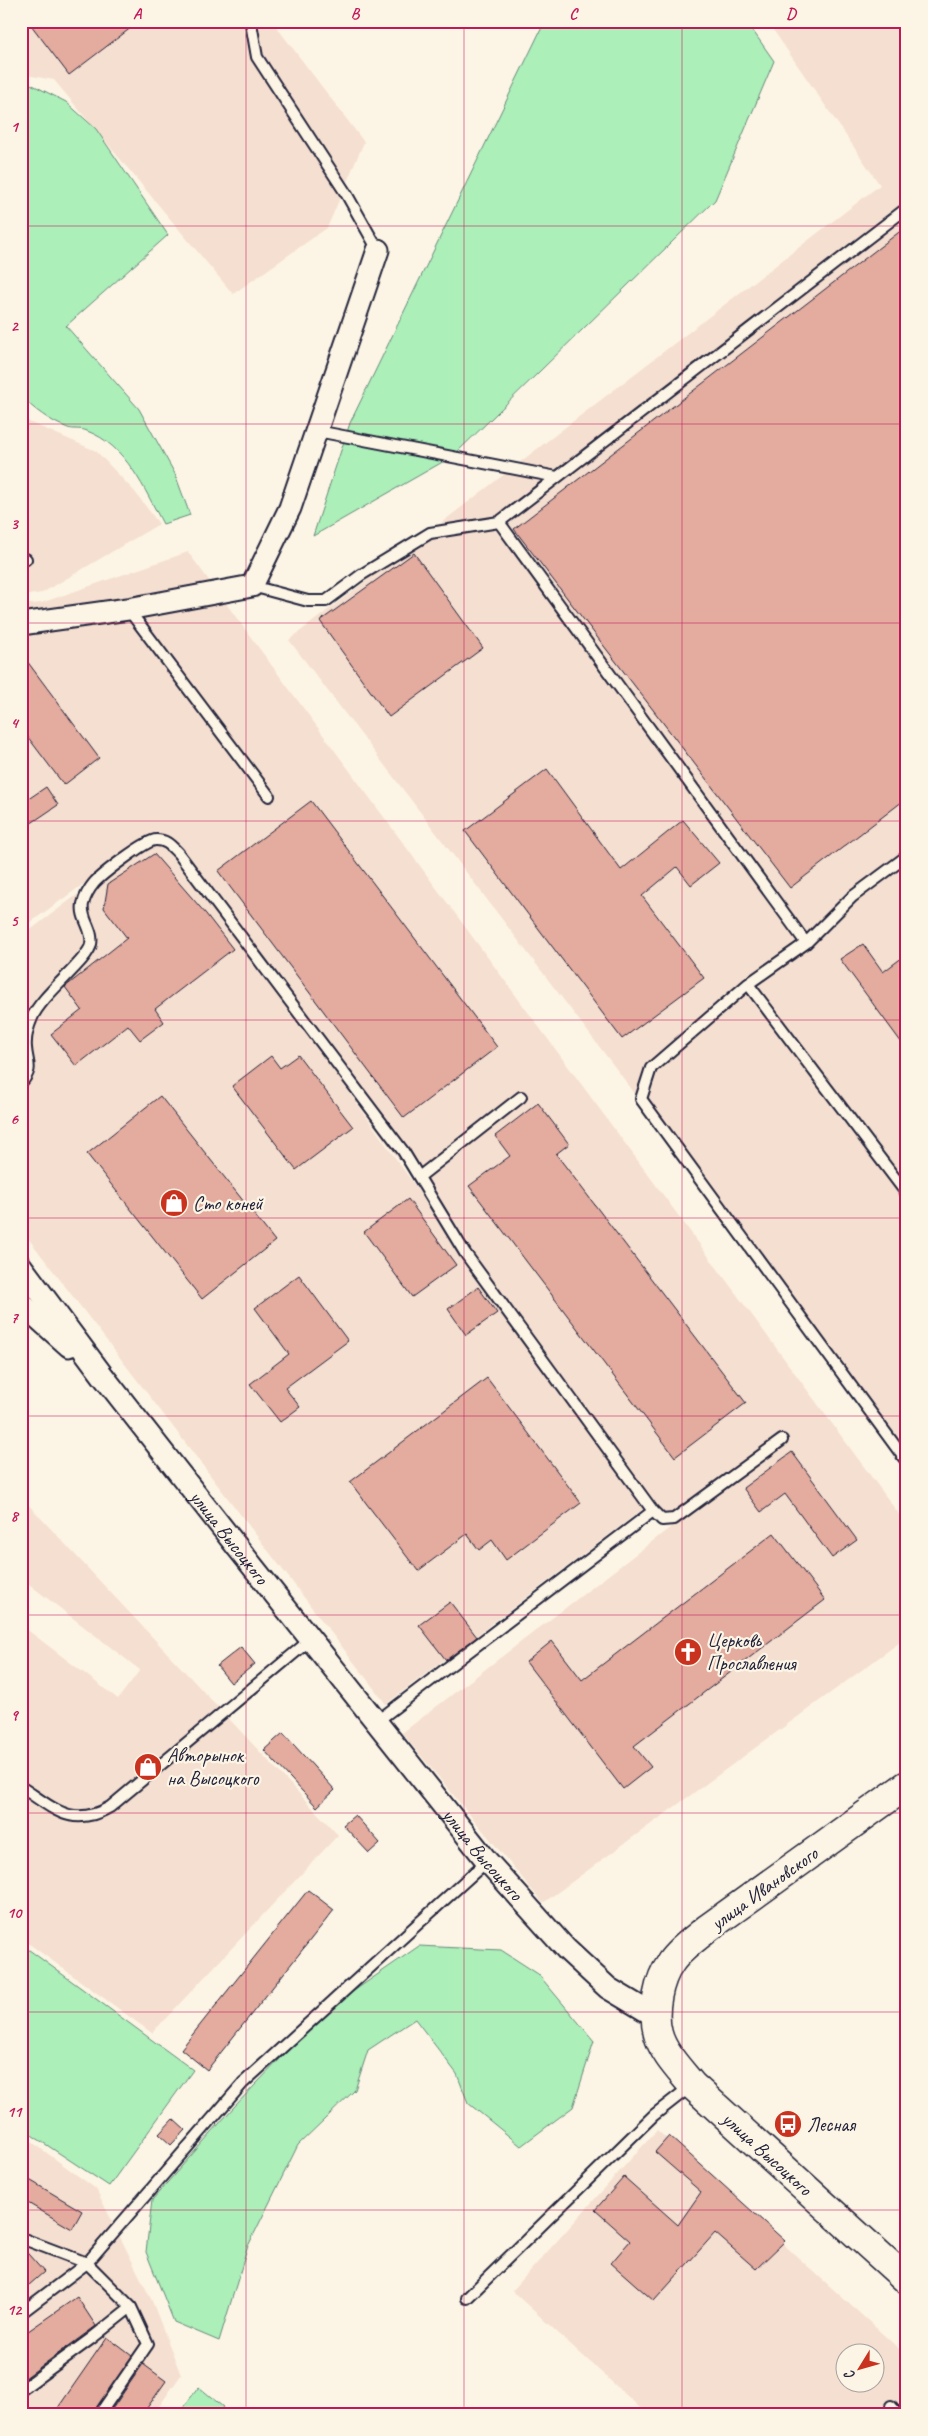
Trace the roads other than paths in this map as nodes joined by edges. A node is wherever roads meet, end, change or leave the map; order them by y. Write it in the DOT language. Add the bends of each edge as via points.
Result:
graph roads {
  1 [pos="253,21"];
  2 [pos="907,208"];
  3 [pos="378,250"];
  4 [pos="317,431"];
  5 [pos="557,477"];
  6 [pos="499,522"];
  7 [pos="252,586"];
  8 [pos="128,609"];
  9 [pos="21,624"];
  10 [pos="269,796"];
  11 [pos="907,856"];
  12 [pos="806,943"];
  13 [pos="748,984"];
  14 [pos="21,1083"];
  15 [pos="521,1098"];
  16 [pos="419,1177"];
  17 [pos="907,1194"];
  18 [pos="21,1266"];
  19 [pos="21,1303"];
  20 [pos="103,1376"];
  21 [pos="782,1440"];
  22 [pos="907,1462"];
  23 [pos="653,1511"];
  24 [pos="310,1640"];
  25 [pos="376,1722"];
  26 [pos="907,1785"];
  27 [pos="21,1787"];
  28 [pos="486,1860"];
  29 [pos="655,2016"];
  30 [pos="692,2085"];
  31 [pos="21,2238"];
  32 [pos="87,2263"];
  33 [pos="907,2280"];
  34 [pos="467,2298"];
  35 [pos="131,2307"];
  36 [pos="21,2313"];
  37 [pos="21,2390"];
  38 [pos="891,2406"];
  39 [pos="99,2415"];
  40 [pos="899,2415"];
  1 -- 3 [label="lane" via="250,24 257,57 347,195"];
  2 -- 5 [label="lane"];
  3 -- 4 [label="street"];
  4 -- 5 [label="lane"];
  4 -- 7 [label="street" via="290,508"];
  5 -- 6 [label="lane"];
  6 -- 7 [label="lane" via="430,533 326,600 308,601"];
  6 -- 12 [label="lane"];
  7 -- 8 [label="street"];
  8 -- 9 [label="street"];
  8 -- 10 [label="lane"];
  11 -- 12 [label="lane" via="852,897"];
  12 -- 13 [label="lane"];
  13 -- 17 [label="lane"];
  13 -- 22 [label="lane" via="651,1068 641,1099"];
  14 -- 16 [label="lane" via="28,1075 27,1032 33,1016 86,956 92,944 84,918 86,894 95,882 144,845 154,840 167,842 397,1143"];
  15 -- 16 [label="lane"];
  16 -- 23 [label="lane" via="465,1253"];
  18 -- 20 [label="street, улица Высоцкого"];
  19 -- 20 [label="street, улица Высоцкого"];
  20 -- 24 [label="street, улица Высоцкого"];
  21 -- 23 [label="lane" via="674,1519 662,1520"];
  23 -- 25 [label="lane"];
  24 -- 25 [label="street, улица Высоцкого"];
  24 -- 27 [label="lane" via="110,1807 95,1816 62,1815"];
  25 -- 28 [label="street, улица Высоцкого"];
  26 -- 29 [label="main road, улица Ивановского" via="686,1946 671,1962 660,1986"];
  28 -- 29 [label="street, улица Высоцкого" via="566,1949 608,1988"];
  28 -- 32 [label="lane" via="243,2083"];
  29 -- 30 [label="main road, улица Высоцкого" via="658,2034 670,2058"];
  30 -- 33 [label="main road, улица Высоцкого"];
  30 -- 34 [label="lane" via="654,2115"];
  31 -- 32 [label="lane"];
  32 -- 35 [label="lane"];
  32 -- 36 [label="lane"];
  35 -- 37 [label="lane"];
  35 -- 39 [label="lane" via="148,2344"];
  38 -- 40 [label="lane"];
}
